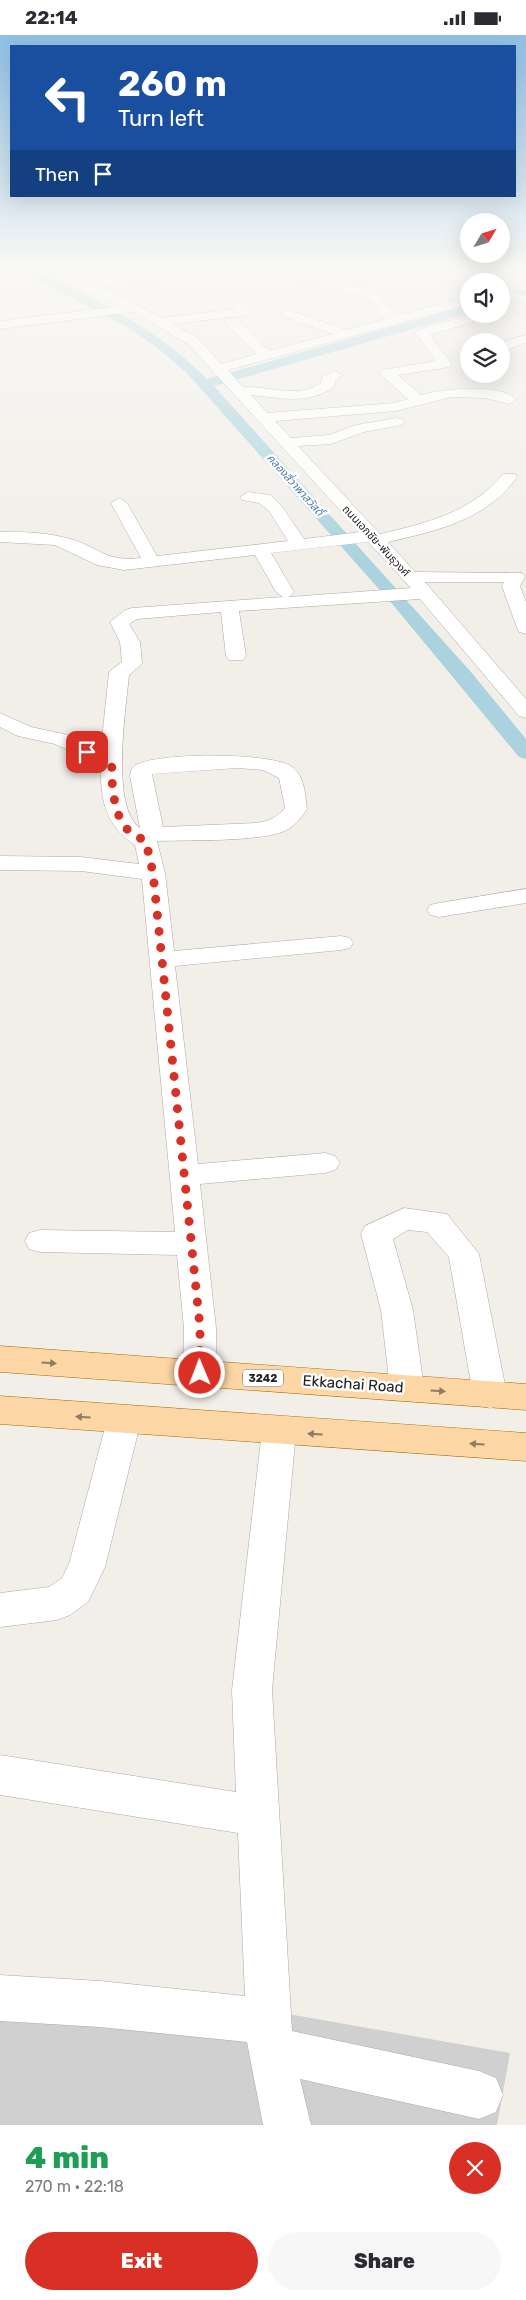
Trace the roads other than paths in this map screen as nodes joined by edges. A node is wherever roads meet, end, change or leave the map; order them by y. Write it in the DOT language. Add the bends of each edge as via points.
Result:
graph roads {
  1 [pos="215,367"];
  2 [pos="249,367"];
  3 [pos="429,367"];
  4 [pos="335,375"];
  5 [pos="227,380"];
  6 [pos="509,400"];
  7 [pos="418,401"];
  8 [pos="262,418"];
  9 [pos="400,421"];
  10 [pos="286,443"];
  11 [pos="509,477"];
  12 [pos="248,497"];
  13 [pos="119,503"];
  14 [pos="0,537"];
  15 [pos="367,538"];
  16 [pos="299,545"];
  17 [pos="260,549"];
  18 [pos="152,562"];
  19 [pos="409,577"];
  20 [pos="521,577"];
  21 [pos="286,592"];
  22 [pos="417,594"];
  23 [pos="229,606"];
  24 [pos="526,628"];
  25 [pos="236,656"];
  26 [pos="526,711"];
  27 [pos="0,719"];
  28 [pos="0,731"];
  29 [pos="25,732"];
  30 [pos="112,762"];
  31 [pos="145,834"];
  32 [pos="0,863"];
  33 [pos="153,873"];
  34 [pos="526,896"];
  35 [pos="438,909"];
  36 [pos="341,943"];
  37 [pos="162,960"];
  38 [pos="325,1163"];
  39 [pos="184,1175"];
  40 [pos="40,1241"];
  41 [pos="191,1244"];
  42 [pos="0,1359"];
  43 [pos="200,1373"];
  44 [pos="407,1388"];
  45 [pos="490,1395"];
  46 [pos="526,1397"];
  47 [pos="0,1411"];
  48 [pos="124,1420"];
  49 [pos="279,1431"];
  50 [pos="526,1447"];
  51 [pos="0,1610"];
  52 [pos="0,1775"];
  53 [pos="259,1816"];
  54 [pos="0,1998"];
  55 [pos="269,2035"];
  56 [pos="480,2095"];
  57 [pos="287,2125"];
  1 -- 5 [label="street, ถนนเอกชัย-พันธุวงศ์"];
  2 -- 5 [label="street"];
  3 -- 7 [label="street" via="387,373"];
  4 -- 5 [label="street" via="327,380 329,385 324,389 281,395"];
  5 -- 8 [label="street, ถนนเอกชัย-พันธุวงศ์"];
  6 -- 7 [label="street" via="473,390"];
  7 -- 8 [label="street" via="396,407"];
  8 -- 10 [label="street, ถนนเอกชัย-พันธุวงศ์"];
  9 -- 10 [label="street" via="331,439"];
  10 -- 15 [label="street, ถนนเอกชัย-พันธุวงศ์"];
  11 -- 15 [label="street" via="500,492 458,516 418,530"];
  12 -- 16 [label="street" via="264,498 275,508"];
  13 -- 18 [label="street"];
  14 -- 18 [label="street" via="48,538 74,546 108,564"];
  15 -- 16 [label="street"];
  15 -- 19 [label="street, ถนนเอกชัย-พันธุวงศ์"];
  16 -- 17 [label="street"];
  17 -- 18 [label="street"];
  17 -- 21 [label="street"];
  19 -- 20 [label="street"];
  19 -- 22 [label="street, ถนนเอกชัย-พันธุวงศ์"];
  20 -- 24 [label="street" via="511,586"];
  22 -- 23 [label="street"];
  22 -- 26 [label="street, ถนนเอกชัย-พันธุวงศ์"];
  23 -- 25 [label="street"];
  23 -- 30 [label="street" via="132,614 119,622 130,642 132,664 119,672"];
  27 -- 29 [label="street"];
  28 -- 29 [label="street"];
  29 -- 30 [label="street" via="61,739"];
  30 -- 31 [label="street" via="114,801 124,825 129,831"];
  31 -- 31 [label="street" via="256,830 277,826 288,820 296,809 292,782 284,770 260,762 146,767 142,770"];
  31 -- 33 [label="street"];
  32 -- 33 [label="street" via="81,864"];
  33 -- 37 [label="street"];
  34 -- 35 [label="street"];
  36 -- 37 [label="street"];
  37 -- 39 [label="street"];
  38 -- 39 [label="street"];
  39 -- 41 [label="street"];
  40 -- 41 [label="street"];
  41 -- 43 [label="street" via="200,1327"];
  42 -- 43 [label="main road, Ekkachai Road / 3242, one-way"];
  43 -- 44 [label="main road, Ekkachai Road / 3242"];
  44 -- 45 [label="main road, Ekkachai Road / 3242, one-way"];
  44 -- 45 [label="street" via="397,1310 376,1234 404,1219 436,1222 464,1254"];
  45 -- 46 [label="main road, Ekkachai Road / 3242"];
  48 -- 47 [label="main road, one-way"];
  48 -- 49 [label="main road"];
  48 -- 51 [label="street" via="87,1567 75,1590 56,1603"];
  50 -- 49 [label="main road, one-way"];
  49 -- 53 [label="street" via="252,1690"];
  52 -- 53 [label="street"];
  53 -- 55 [label="street"];
  54 -- 55 [label="street" via="100,2004"];
  55 -- 56 [label="street"];
  55 -- 57 [label="street"];
}
